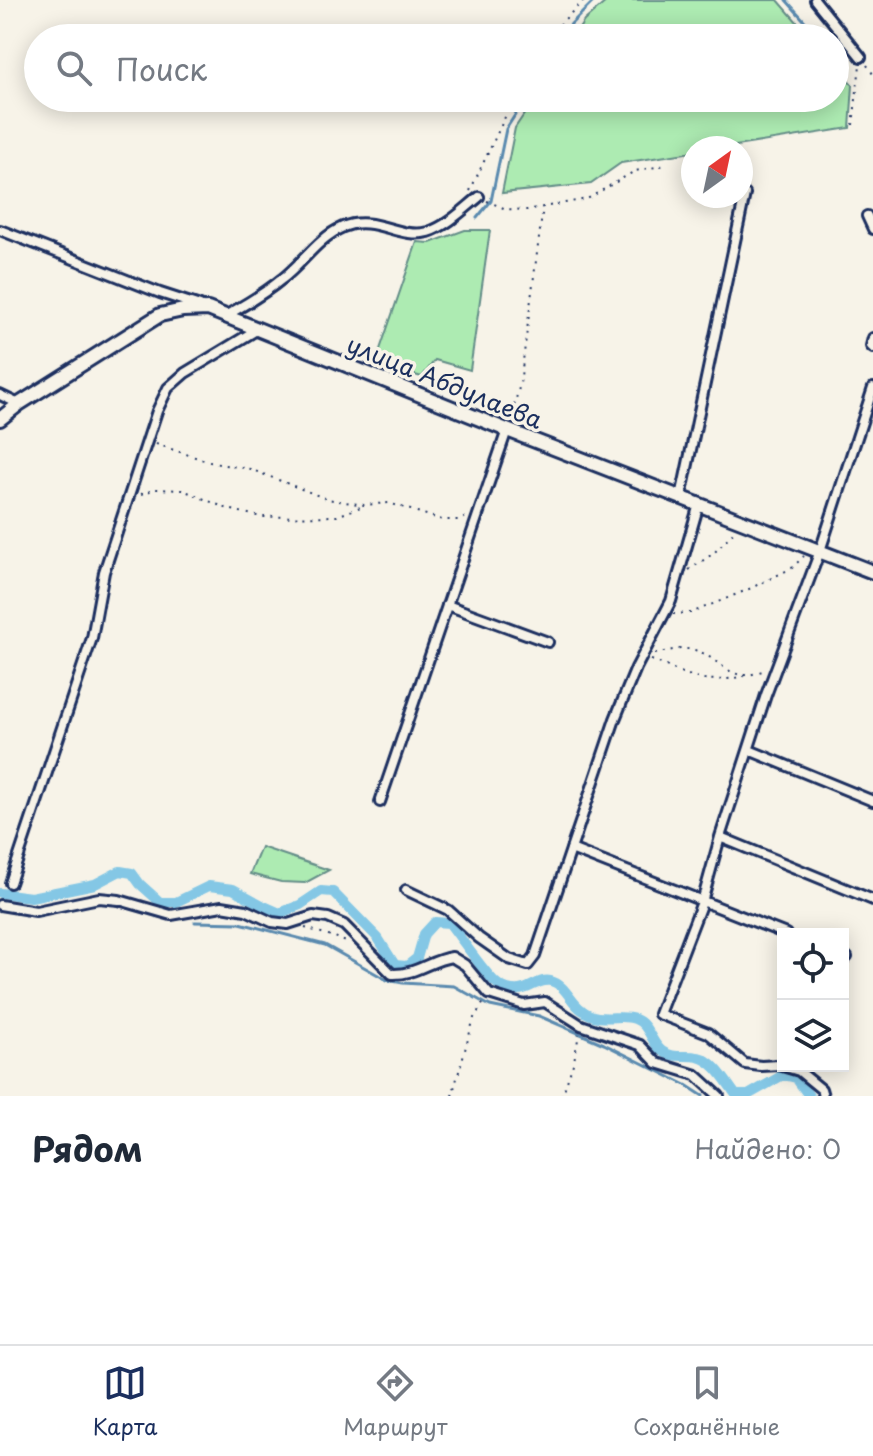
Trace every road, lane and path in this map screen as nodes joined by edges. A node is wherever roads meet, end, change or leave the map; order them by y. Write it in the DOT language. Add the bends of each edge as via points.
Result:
graph roads {
  1 [pos="584,0"];
  2 [pos="815,0"];
  3 [pos="560,24"];
  4 [pos="834,24"];
  5 [pos="849,42"];
  6 [pos="861,57"];
  7 [pos="873,74"];
  8 [pos="507,112"];
  9 [pos="853,125"];
  10 [pos="666,165"];
  11 [pos="469,192"];
  12 [pos="479,197"];
  13 [pos="543,207"];
  14 [pos="742,208"];
  15 [pos="867,216"];
  16 [pos="873,229"];
  17 [pos="0,230"];
  18 [pos="208,309"];
  19 [pos="225,316"];
  20 [pos="258,329"];
  21 [pos="873,338"];
  22 [pos="873,348"];
  23 [pos="873,388"];
  24 [pos="0,395"];
  25 [pos="19,404"];
  26 [pos="0,419"];
  27 [pos="507,430"];
  28 [pos="147,442"];
  29 [pos="681,497"];
  30 [pos="129,498"];
  31 [pos="699,504"];
  32 [pos="364,505"];
  33 [pos="479,511"];
  34 [pos="744,521"];
  35 [pos="816,550"];
  36 [pos="873,572"];
  37 [pos="678,577"];
  38 [pos="447,605"];
  39 [pos="664,615"];
  40 [pos="548,642"];
  41 [pos="642,656"];
  42 [pos="778,667"];
  43 [pos="745,675"];
  44 [pos="749,750"];
  45 [pos="873,801"];
  46 [pos="380,802"];
  47 [pos="720,837"];
  48 [pos="571,849"];
  49 [pos="10,883"];
  50 [pos="406,890"];
  51 [pos="873,900"];
  52 [pos="702,902"];
  53 [pos="0,905"];
  54 [pos="288,924"];
  55 [pos="777,931"];
  56 [pos="348,944"];
  57 [pos="489,994"];
  58 [pos="581,1025"];
  59 [pos="452,1096"];
  60 [pos="562,1096"];
  61 [pos="719,1096"];
  62 [pos="823,1096"];
  1 -- 3 [label="path"];
  2 -- 4 [label="street"];
  5 -- 6 [label="street"];
  6 -- 7 [label="path"];
  6 -- 9 [label="path"];
  8 -- 11 [label="path"];
  10 -- 13 [label="path" via="635,171 587,199"];
  12 -- 13 [label="path" via="506,209"];
  12 -- 19 [label="street" via="426,232 375,223 343,227 283,279"];
  13 -- 27 [label="path" via="520,384"];
  14 -- 29 [label="street"];
  15 -- 16 [label="street"];
  17 -- 18 [label="street, улица Абдулаева"];
  18 -- 19 [label="main road, улица Абдулаева"];
  18 -- 25 [label="main road" via="160,315"];
  19 -- 20 [label="main road, улица Абдулаева"];
  20 -- 27 [label="main road, улица Абдулаева"];
  20 -- 28 [label="street" via="168,388"];
  21 -- 22 [label="street"];
  23 -- 35 [label="street"];
  24 -- 25 [label="street"];
  25 -- 26 [label="main road"];
  27 -- 29 [label="main road, улица Абдулаева"];
  27 -- 33 [label="street"];
  28 -- 30 [label="street"];
  28 -- 32 [label="path" via="250,469 327,499"];
  29 -- 31 [label="main road, улица Абдулаева"];
  30 -- 32 [label="path" via="156,489 183,490 261,517 337,516"];
  30 -- 49 [label="street" via="104,572 92,638"];
  31 -- 34 [label="main road, улица Абдулаева"];
  31 -- 37 [label="street"];
  32 -- 33 [label="path" via="389,503 442,520 460,520"];
  33 -- 38 [label="street"];
  34 -- 35 [label="main road, улица Абдулаева"];
  34 -- 37 [label="path" via="714,553"];
  35 -- 36 [label="main road, улица Абдулаева"];
  35 -- 39 [label="path" via="747,590 691,613"];
  35 -- 42 [label="street"];
  37 -- 39 [label="street"];
  38 -- 40 [label="street"];
  38 -- 46 [label="street"];
  39 -- 41 [label="street"];
  41 -- 43 [label="path" via="702,680"];
  41 -- 43 [label="path" via="695,650"];
  41 -- 48 [label="street"];
  42 -- 43 [label="path"];
  42 -- 44 [label="street"];
  44 -- 45 [label="street"];
  44 -- 47 [label="street"];
  47 -- 51 [label="street"];
  47 -- 52 [label="street"];
  48 -- 50 [label="street" via="528,965 509,959 448,910"];
  48 -- 52 [label="street"];
  52 -- 55 [label="street"];
  52 -- 62 [label="street" via="659,1014 708,1033 745,1064 799,1071"];
  53 -- 54 [label="street" via="36,911 99,898 171,915 222,906"];
  54 -- 56 [label="path"];
  54 -- 57 [label="street" via="313,916 336,921 392,974 452,957"];
  57 -- 58 [label="street" via="524,1005 545,1002"];
  57 -- 59 [label="path" via="474,1018"];
  58 -- 60 [label="path"];
  58 -- 61 [label="street" via="640,1045 657,1063 696,1075"];
}
